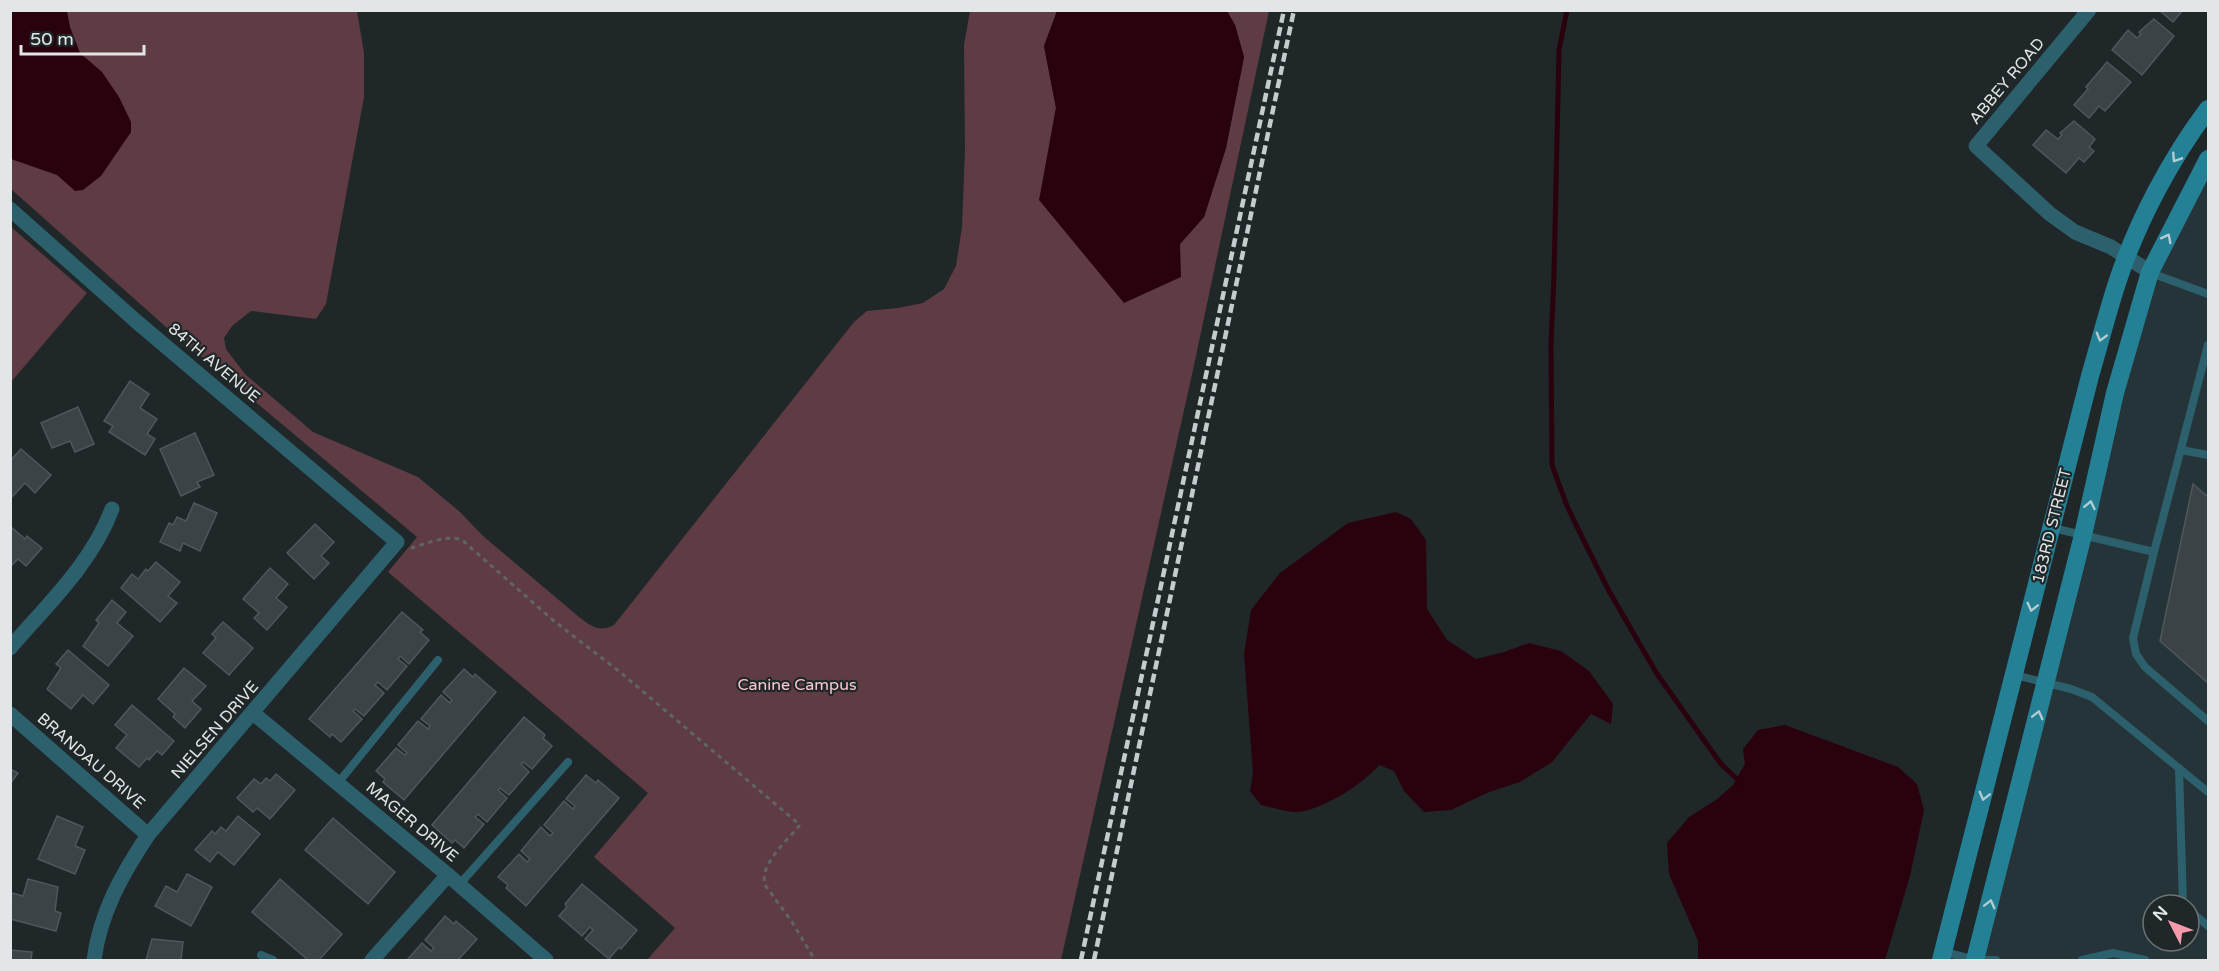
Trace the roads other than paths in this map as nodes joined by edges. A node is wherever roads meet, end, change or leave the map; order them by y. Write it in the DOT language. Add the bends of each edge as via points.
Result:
graph roads {
  1 [pos="2089,10"];
  2 [pos="2208,109"];
  3 [pos="2208,159"];
  4 [pos="10,209"];
  5 [pos="2127,257"];
  6 [pos="2150,272"];
  7 [pos="2208,294"];
  8 [pos="2208,345"];
  9 [pos="2181,450"];
  10 [pos="2208,455"];
  11 [pos="112,509"];
  12 [pos="2051,528"];
  13 [pos="2083,535"];
  14 [pos="402,545"];
  15 [pos="2154,552"];
  16 [pos="10,648"];
  17 [pos="438,660"];
  18 [pos="2015,675"];
  19 [pos="2045,683"];
  20 [pos="253,713"];
  21 [pos="10,714"];
  22 [pos="2208,720"];
  23 [pos="568,762"];
  24 [pos="2179,768"];
  25 [pos="338,783"];
  26 [pos="2208,792"];
  27 [pos="148,835"];
  28 [pos="454,880"];
  29 [pos="2183,893"];
  30 [pos="261,955"];
  31 [pos="1943,956"];
  32 [pos="94,960"];
  33 [pos="273,960"];
  34 [pos="372,960"];
  35 [pos="546,960"];
  36 [pos="1976,960"];
  37 [pos="1996,960"];
  38 [pos="2082,960"];
  39 [pos="2145,960"];
  1 -- 5 [label="street, ABBEY ROAD" via="1976,146 2050,214 2076,232"];
  2 -- 5 [label="street, 183RD STREET, one-way" via="2171,166"];
  6 -- 3 [label="street, 183RD STREET, one-way"];
  4 -- 14 [label="street, 84TH AVENUE" via="136,322"];
  5 -- 6 [label="street"];
  5 -- 12 [label="street, 183RD STREET, one-way" via="2090,376"];
  6 -- 7 [label="lane"];
  13 -- 6 [label="street, 183RD STREET, one-way" via="2115,393"];
  8 -- 9 [label="lane"];
  9 -- 10 [label="lane"];
  9 -- 15 [label="lane"];
  11 -- 16 [label="street" via="90,555"];
  12 -- 13 [label="lane"];
  12 -- 18 [label="street, 183RD STREET, one-way"];
  13 -- 15 [label="lane"];
  13 -- 19 [label="street, 183RD STREET"];
  14 -- 20 [label="street, NIELSEN DRIVE"];
  15 -- 22 [label="lane" via="2133,638 2136,654 2145,667"];
  17 -- 25 [label="lane"];
  18 -- 19 [label="lane"];
  18 -- 31 [label="street, 183RD STREET, one-way"];
  19 -- 24 [label="lane" via="2092,698"];
  36 -- 19 [label="street, 183RD STREET, one-way"];
  20 -- 25 [label="street, MAGER DRIVE"];
  20 -- 27 [label="street, NIELSEN DRIVE"];
  21 -- 27 [label="street, BRANDAU DRIVE"];
  23 -- 28 [label="lane"];
  24 -- 26 [label="lane"];
  24 -- 29 [label="lane"];
  25 -- 28 [label="street, MAGER DRIVE"];
  27 -- 32 [label="street, NIELSEN DRIVE" via="126,868 107,908"];
  28 -- 34 [label="street"];
  28 -- 35 [label="street, MAGER DRIVE"];
  30 -- 33 [label="lane"];
  31 -- 36 [label="lane"];
  36 -- 37 [label="lane"];
  38 -- 39 [label="lane" via="2113,953"];
}
